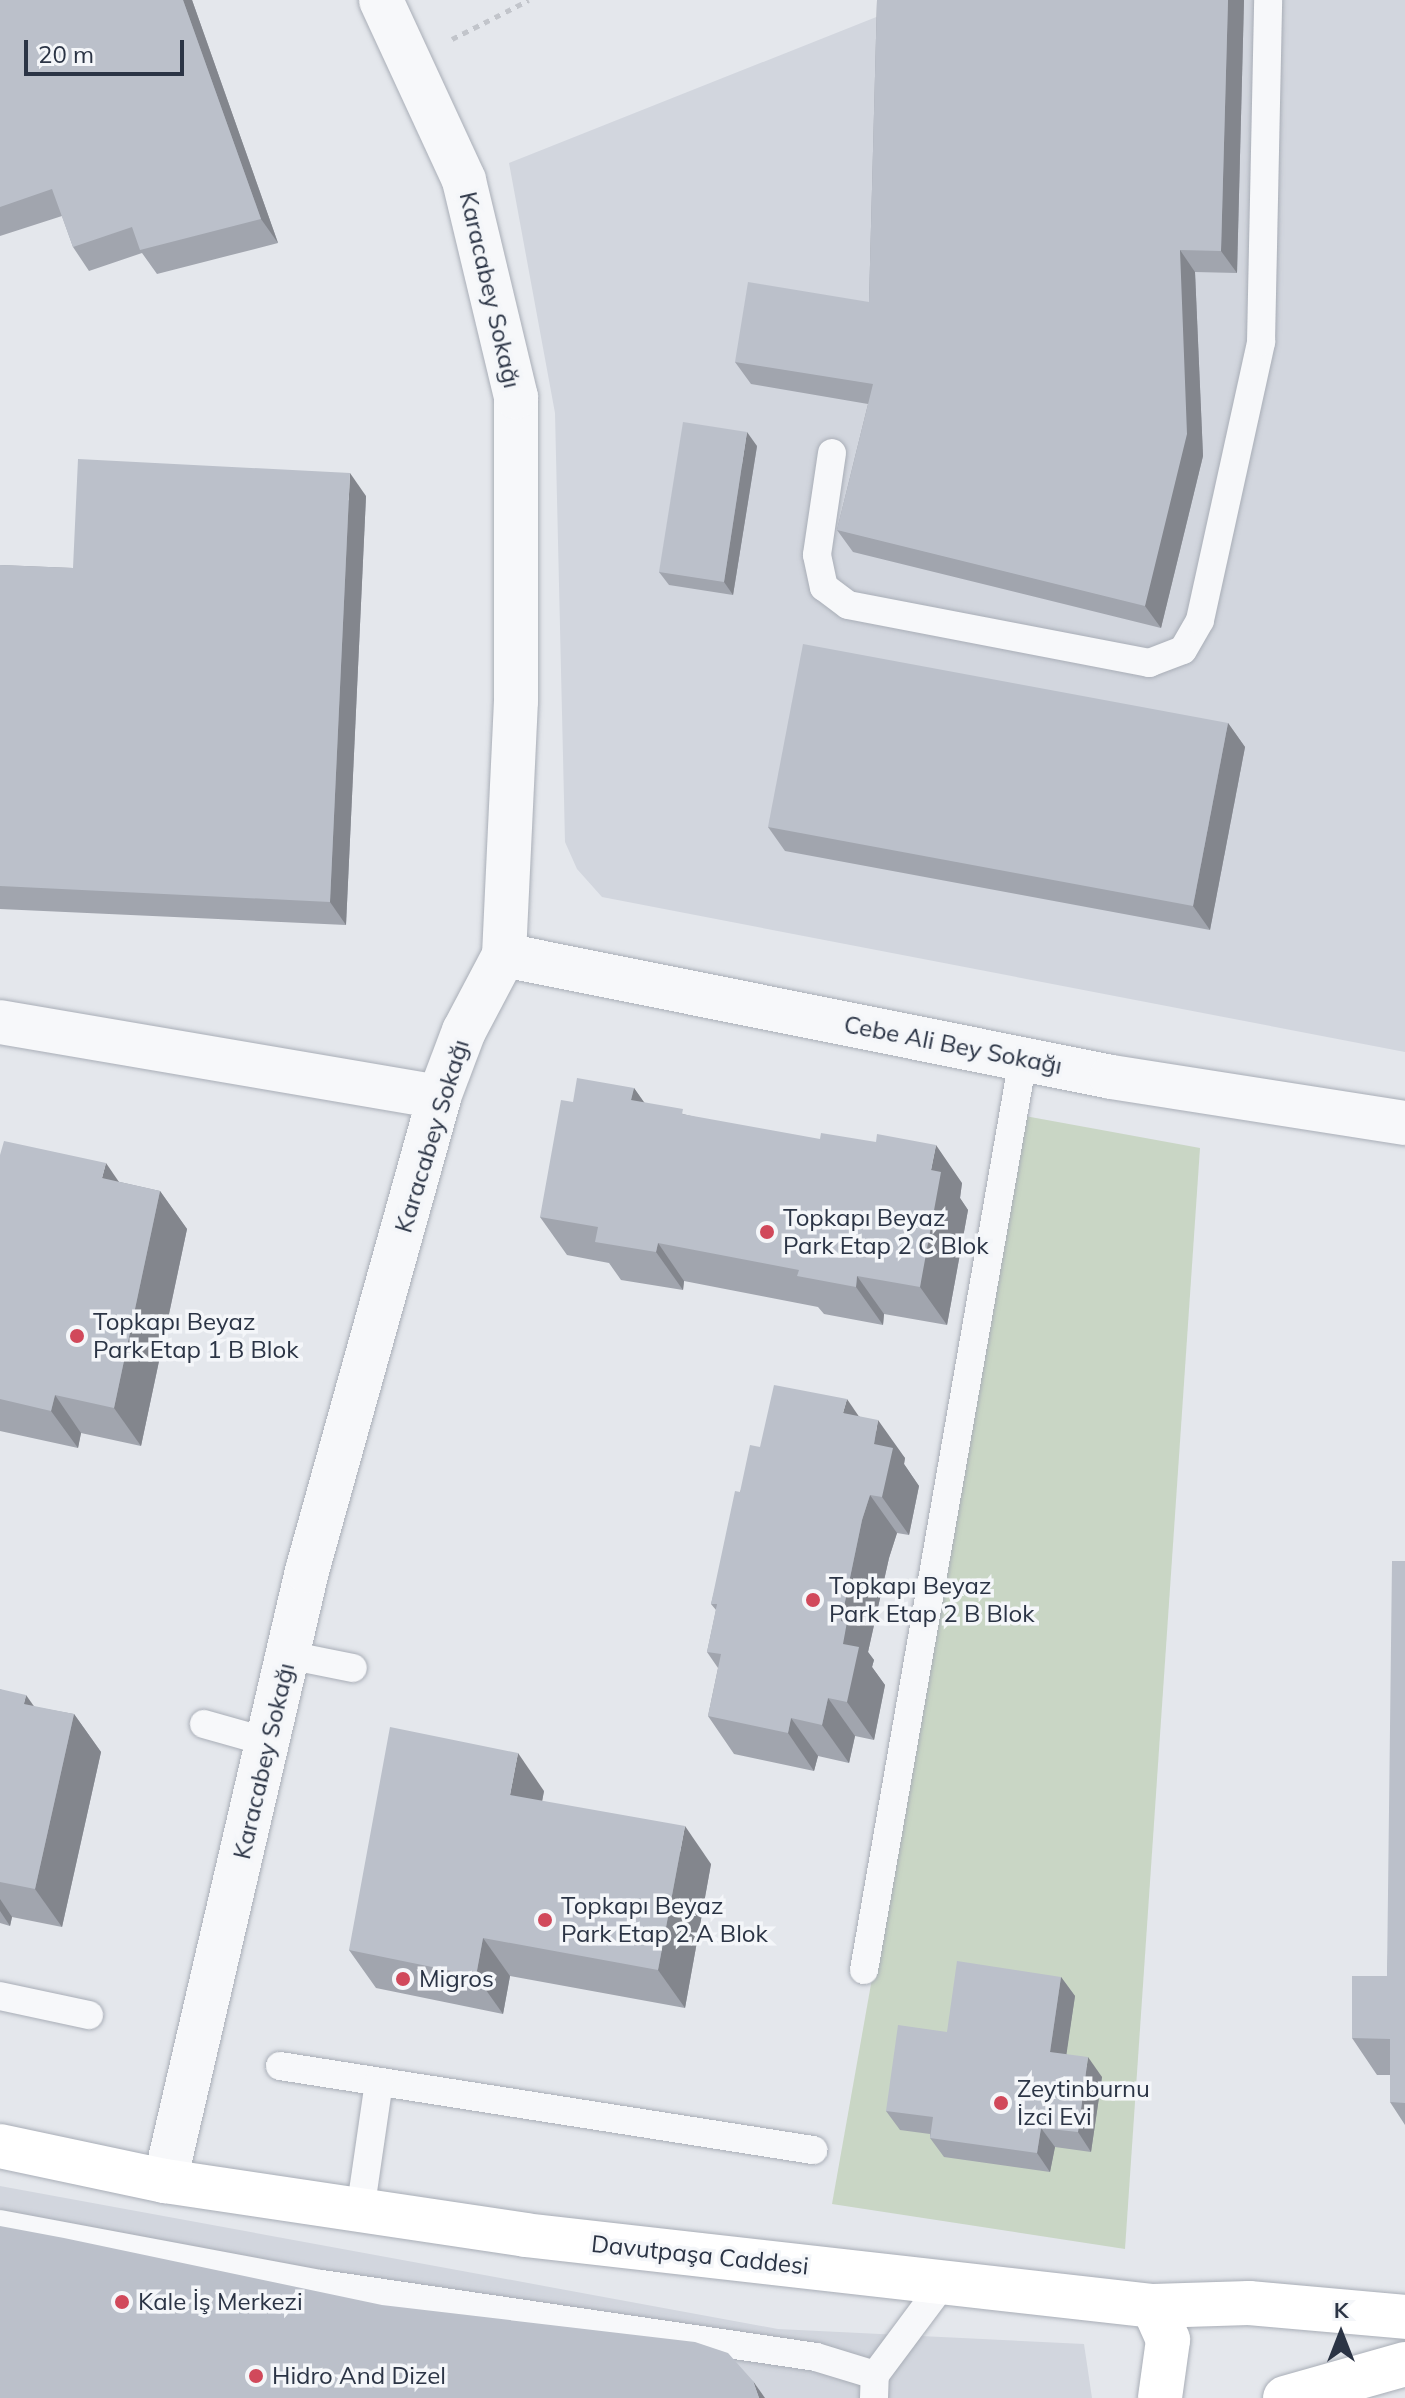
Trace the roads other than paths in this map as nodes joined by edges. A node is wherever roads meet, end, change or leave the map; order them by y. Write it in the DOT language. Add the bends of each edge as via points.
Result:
graph roads {
  1 [pos="381,0"];
  2 [pos="1268,0"];
  3 [pos="832,453"];
  4 [pos="504,955"];
  5 [pos="0,1022"];
  6 [pos="1023,1059"];
  7 [pos="439,1097"];
  8 [pos="1405,1123"];
  9 [pos="288,1655"];
  10 [pos="353,1668"];
  11 [pos="204,1724"];
  12 [pos="268,1742"];
  13 [pos="864,1970"];
  14 [pos="0,1996"];
  15 [pos="89,2015"];
  16 [pos="280,2066"];
  17 [pos="379,2082"];
  18 [pos="0,2146"];
  19 [pos="813,2150"];
  20 [pos="165,2181"];
  21 [pos="360,2212"];
  22 [pos="0,2224"];
  23 [pos="945,2281"];
  24 [pos="1153,2306"];
  25 [pos="1405,2317"];
  26 [pos="1405,2364"];
  27 [pos="874,2386"];
  28 [pos="1160,2398"];
  29 [pos="1285,2398"];
  1 -- 4 [label="street, Karacabey Sokağı" via="464,180 516,397 516,701"];
  2 -- 3 [label="lane" via="1261,342 1200,620 1183,650 1149,663 848,605 824,587 817,555"];
  4 -- 6 [label="street, Cebe Ali Bey Sokağı"];
  4 -- 7 [label="street, Karacabey Sokağı" via="464,1031"];
  5 -- 7 [label="street"];
  6 -- 8 [label="street, Cebe Ali Bey Sokağı"];
  6 -- 13 [label="lane"];
  7 -- 9 [label="street, Karacabey Sokağı"];
  9 -- 10 [label="lane"];
  9 -- 12 [label="street, Karacabey Sokağı"];
  11 -- 12 [label="lane"];
  12 -- 20 [label="street, Karacabey Sokağı"];
  14 -- 15 [label="lane"];
  16 -- 17 [label="lane"];
  17 -- 19 [label="lane"];
  17 -- 21 [label="lane"];
  18 -- 20 [label="main road, Davutpaşa Caddesi"];
  20 -- 21 [label="main road, Davutpaşa Caddesi"];
  21 -- 23 [label="main road, Davutpaşa Caddesi"];
  22 -- 27 [label="lane" via="322,2284 816,2357"];
  23 -- 24 [label="main road, Davutpaşa Caddesi"];
  23 -- 27 [label="lane"];
  24 -- 25 [label="main road, Davutpaşa Caddesi" via="1249,2303"];
  24 -- 28 [label="main road" via="1168,2340"];
  26 -- 29 [label="main road"];
}
